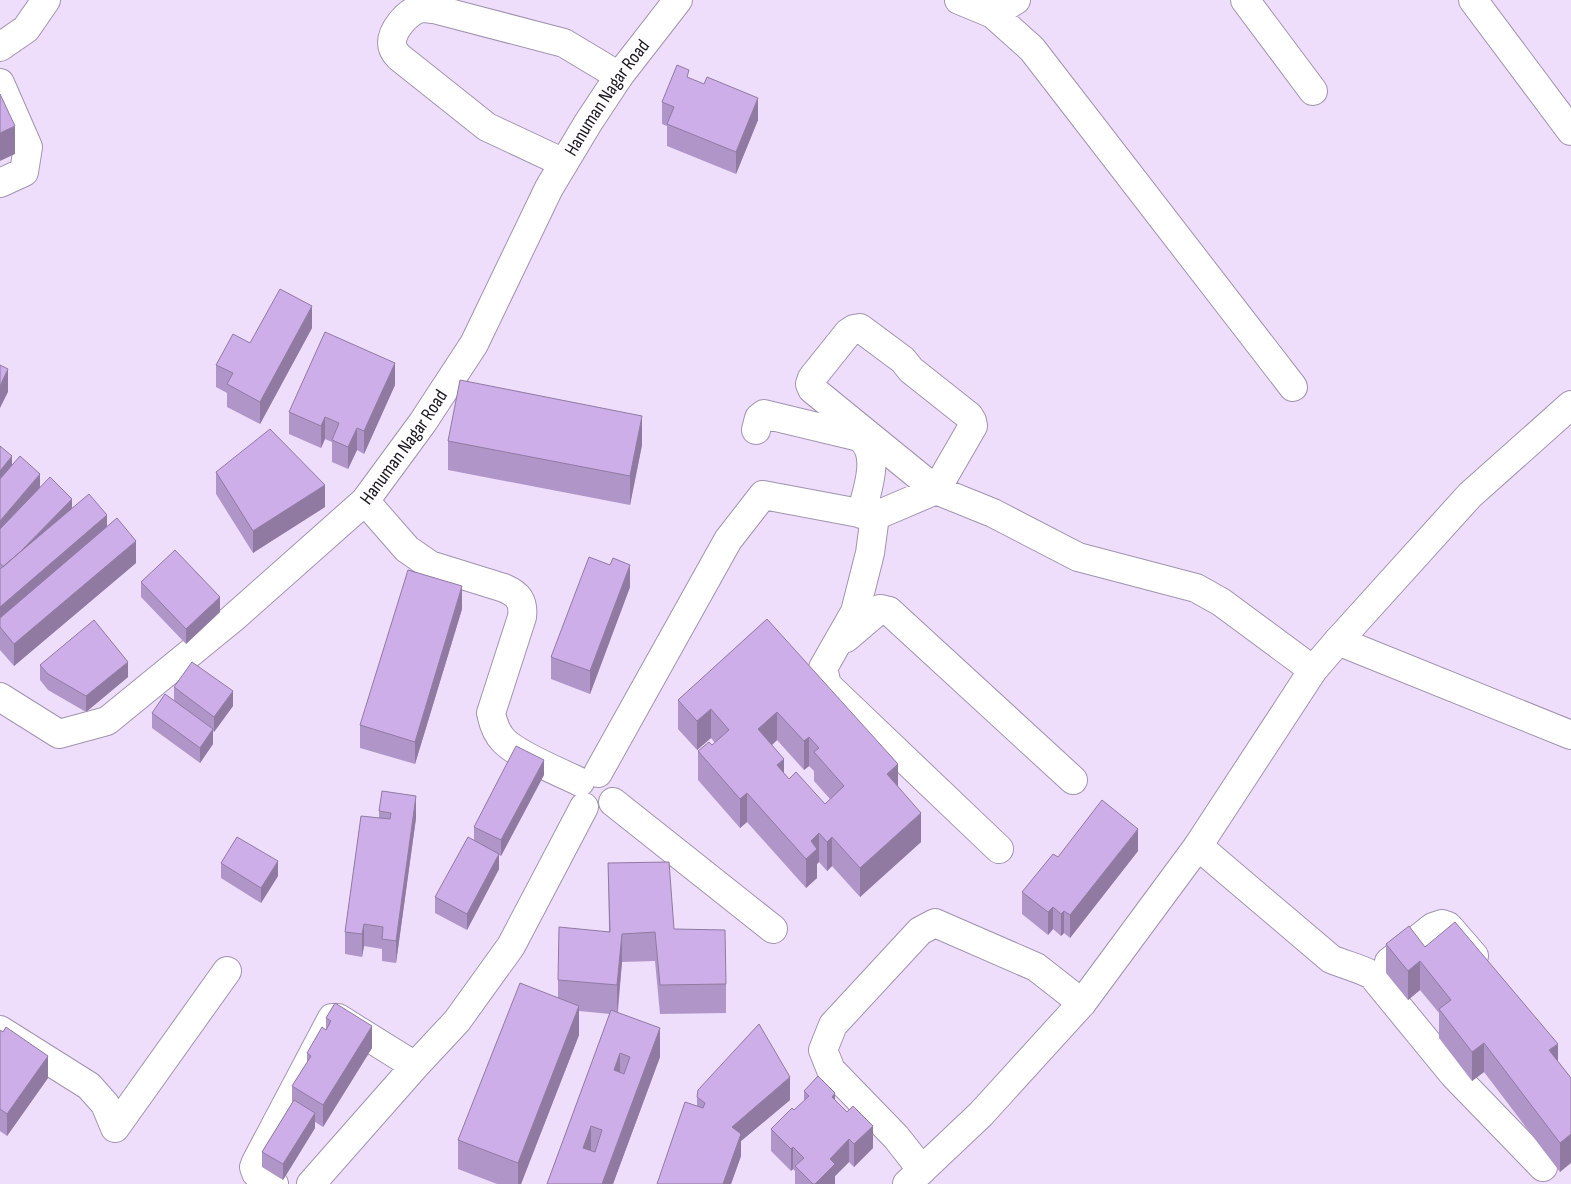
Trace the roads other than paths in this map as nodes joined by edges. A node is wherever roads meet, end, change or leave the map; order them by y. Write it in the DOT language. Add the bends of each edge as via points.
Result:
graph roads {
  1 [pos="46,0"];
  2 [pos="678,0"];
  3 [pos="959,0"];
  4 [pos="1016,0"];
  5 [pos="1245,0"];
  6 [pos="1473,0"];
  7 [pos="993,14"];
  8 [pos="0,47"];
  9 [pos="618,76"];
  10 [pos="0,83"];
  11 [pos="1313,91"];
  12 [pos="1571,131"];
  13 [pos="564,163"];
  14 [pos="0,183"];
  15 [pos="1294,387"];
  16 [pos="1571,405"];
  17 [pos="756,430"];
  18 [pos="936,490"];
  19 [pos="365,500"];
  20 [pos="868,515"];
  21 [pos="1338,640"];
  22 [pos="836,647"];
  23 [pos="1313,670"];
  24 [pos="0,697"];
  25 [pos="1571,735"];
  26 [pos="1073,780"];
  27 [pos="587,787"];
  28 [pos="1198,846"];
  29 [pos="999,849"];
  30 [pos="773,929"];
  31 [pos="227,971"];
  32 [pos="1372,976"];
  33 [pos="1492,979"];
  34 [pos="1082,1002"];
  35 [pos="0,1030"];
  36 [pos="415,1066"];
  37 [pos="1543,1167"];
  38 [pos="915,1177"];
  39 [pos="274,1184"];
  40 [pos="311,1184"];
  1 -- 8 [label="street" via="26,28"];
  2 -- 9 [label="street, Hanuman Nagar Road"];
  3 -- 7 [label="street"];
  4 -- 7 [label="street"];
  5 -- 11 [label="street"];
  6 -- 12 [label="street"];
  7 -- 15 [label="street" via="1032,49"];
  9 -- 13 [label="street, Hanuman Nagar Road"];
  9 -- 13 [label="street" via="564,43 434,9 420,8 398,26 392,44 399,57 487,128"];
  10 -- 14 [label="street" via="28,147 24,172"];
  13 -- 19 [label="street, Hanuman Nagar Road" via="474,344"];
  16 -- 21 [label="street" via="1470,495"];
  17 -- 20 [label="street" via="759,418 764,414 864,440 872,454"];
  18 -- 18 [label="street" via="973,426 972,421 903,360 860,328 854,329 812,378 812,389"];
  18 -- 20 [label="street"];
  18 -- 23 [label="street" via="993,513 1078,557 1196,588 1221,602"];
  19 -- 24 [label="street, Hanuman Nagar Road" via="232,619 107,721 59,734"];
  19 -- 27 [label="street" via="407,549 430,565 504,588 519,598 523,606 522,617 491,713 494,726 503,740 516,750"];
  20 -- 22 [label="street" via="870,554 855,612"];
  20 -- 27 [label="street" via="763,495 728,540"];
  21 -- 23 [label="street"];
  21 -- 25 [label="street"];
  22 -- 26 [label="street" via="880,609 889,611"];
  22 -- 29 [label="street" via="822,668 827,685"];
  23 -- 28 [label="street"];
  27 -- 30 [label="street" via="589,810 602,811 612,802"];
  27 -- 36 [label="street" via="512,946 458,1022"];
  28 -- 32 [label="street" via="1332,959 1362,969"];
  28 -- 34 [label="street"];
  31 -- 35 [label="street" via="115,1128 105,1104 89,1086"];
  32 -- 33 [label="street" via="1433,926 1442,924 1455,933"];
  32 -- 37 [label="street" via="1454,1075"];
  34 -- 38 [label="street" via="981,1114"];
  34 -- 38 [label="street" via="1036,967 935,923 920,931 833,1025 823,1050 831,1070 896,1137"];
  36 -- 39 [label="street" via="338,1018 332,1018 254,1167 256,1173"];
  36 -- 40 [label="street"];
}
